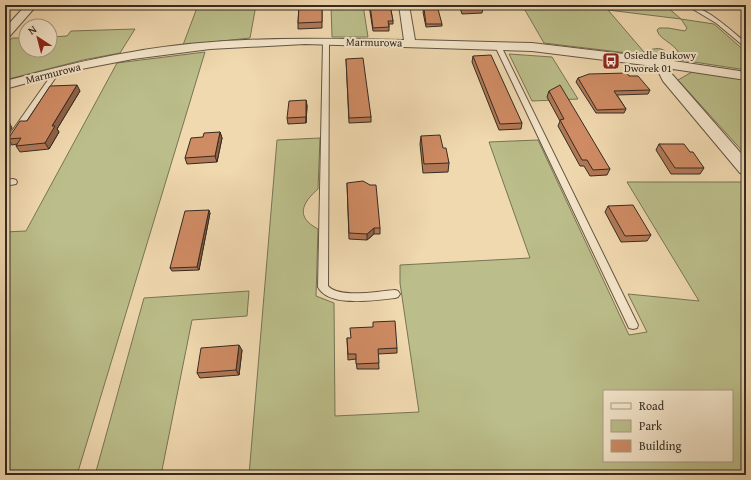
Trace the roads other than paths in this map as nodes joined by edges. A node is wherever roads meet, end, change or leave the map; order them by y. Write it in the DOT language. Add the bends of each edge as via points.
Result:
graph roads {
  1 [pos="32,5"];
  2 [pos="404,5"];
  3 [pos="689,5"];
  4 [pos="5,35"];
  5 [pos="326,42"];
  6 [pos="410,43"];
  7 [pos="498,46"];
  8 [pos="746,46"];
  9 [pos="668,64"];
  10 [pos="57,71"];
  11 [pos="746,76"];
  12 [pos="5,85"];
  13 [pos="5,146"];
  14 [pos="746,169"];
  15 [pos="395,294"];
  16 [pos="633,325"];
  1 -- 4 [label="street"];
  2 -- 6 [label="street"];
  3 -- 8 [label="lane" via="718,22"];
  5 -- 6 [label="street, Marmurowa"];
  5 -- 10 [label="street, Marmurowa" via="210,46 133,55"];
  5 -- 15 [label="lane" via="322,287 327,294 338,297"];
  6 -- 7 [label="street, Marmurowa"];
  7 -- 9 [label="street, Marmurowa" via="539,48"];
  7 -- 16 [label="lane"];
  9 -- 11 [label="street, Marmurowa"];
  9 -- 14 [label="street" via="665,73 667,78"];
  10 -- 12 [label="street, Marmurowa"];
  10 -- 13 [label="lane"];
}
